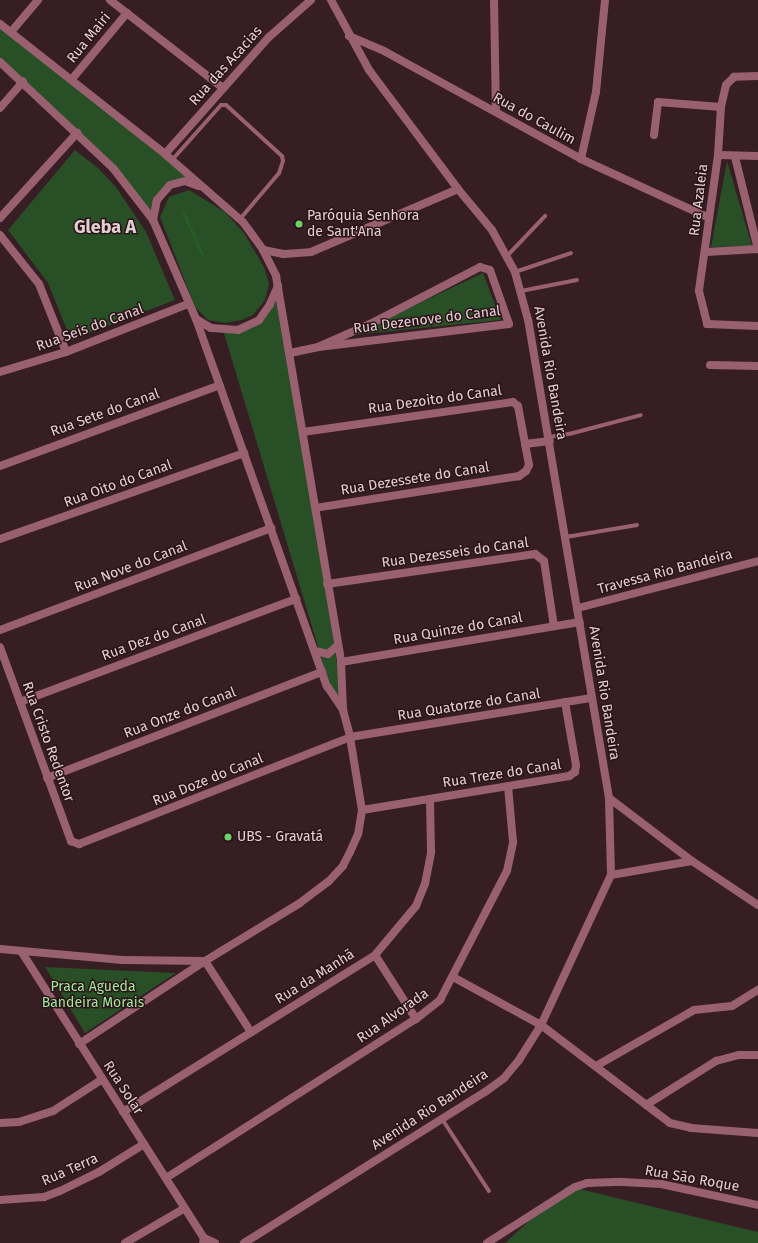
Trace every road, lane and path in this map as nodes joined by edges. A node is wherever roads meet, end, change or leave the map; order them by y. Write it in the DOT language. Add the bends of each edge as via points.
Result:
graph roads {
  1 [pos="38,0"];
  2 [pos="110,0"];
  3 [pos="311,0"];
  4 [pos="331,0"];
  5 [pos="494,0"];
  6 [pos="605,0"];
  7 [pos="127,13"];
  8 [pos="0,24"];
  9 [pos="11,32"];
  10 [pos="349,36"];
  11 [pos="0,62"];
  12 [pos="758,76"];
  13 [pos="72,79"];
  14 [pos="23,82"];
  15 [pos="223,88"];
  16 [pos="0,108"];
  17 [pos="721,108"];
  18 [pos="496,112"];
  19 [pos="77,133"];
  20 [pos="654,135"];
  21 [pos="165,154"];
  22 [pos="718,155"];
  23 [pos="758,156"];
  24 [pos="736,157"];
  25 [pos="581,159"];
  26 [pos="172,160"];
  27 [pos="204,187"];
  28 [pos="458,189"];
  29 [pos="545,216"];
  30 [pos="0,218"];
  31 [pos="709,218"];
  32 [pos="240,219"];
  33 [pos="153,220"];
  34 [pos="0,235"];
  35 [pos="758,249"];
  36 [pos="263,250"];
  37 [pos="706,252"];
  38 [pos="571,253"];
  39 [pos="508,255"];
  40 [pos="515,272"];
  41 [pos="577,280"];
  42 [pos="278,285"];
  43 [pos="521,291"];
  44 [pos="188,304"];
  45 [pos="196,319"];
  46 [pos="758,326"];
  47 [pos="318,347"];
  48 [pos="66,352"];
  49 [pos="290,353"];
  50 [pos="710,365"];
  51 [pos="758,366"];
  52 [pos="0,372"];
  53 [pos="220,385"];
  54 [pos="641,415"];
  55 [pos="303,432"];
  56 [pos="549,439"];
  57 [pos="525,444"];
  58 [pos="244,453"];
  59 [pos="0,466"];
  60 [pos="519,476"];
  61 [pos="315,508"];
  62 [pos="637,525"];
  63 [pos="271,528"];
  64 [pos="566,537"];
  65 [pos="0,539"];
  66 [pos="757,562"];
  67 [pos="758,570"];
  68 [pos="327,584"];
  69 [pos="296,599"];
  70 [pos="578,608"];
  71 [pos="580,622"];
  72 [pos="554,626"];
  73 [pos="0,630"];
  74 [pos="338,645"];
  75 [pos="0,647"];
  76 [pos="315,651"];
  77 [pos="341,662"];
  78 [pos="322,672"];
  79 [pos="592,698"];
  80 [pos="20,702"];
  81 [pos="564,702"];
  82 [pos="343,710"];
  83 [pos="350,737"];
  84 [pos="47,778"];
  85 [pos="508,786"];
  86 [pos="609,798"];
  87 [pos="430,799"];
  88 [pos="362,810"];
  89 [pos="74,844"];
  90 [pos="692,861"];
  91 [pos="612,875"];
  92 [pos="758,905"];
  93 [pos="0,949"];
  94 [pos="21,951"];
  95 [pos="375,955"];
  96 [pos="205,961"];
  97 [pos="453,978"];
  98 [pos="758,990"];
  99 [pos="416,1019"];
  100 [pos="541,1025"];
  101 [pos="251,1032"];
  102 [pos="79,1044"];
  103 [pos="758,1055"];
  104 [pos="596,1066"];
  105 [pos="101,1080"];
  106 [pos="646,1105"];
  107 [pos="123,1112"];
  108 [pos="442,1118"];
  109 [pos="0,1123"];
  110 [pos="758,1133"];
  111 [pos="144,1144"];
  112 [pos="166,1178"];
  113 [pos="489,1191"];
  114 [pos="0,1200"];
  115 [pos="758,1205"];
  116 [pos="185,1208"];
  117 [pos="204,1241"];
  118 [pos="125,1243"];
  119 [pos="215,1243"];
  120 [pos="244,1243"];
  121 [pos="487,1243"];
  1 -- 9 [label="street"];
  2 -- 7 [label="street"];
  3 -- 15 [label="street, Rua das Acacias" via="269,37"];
  4 -- 10 [label="street, Avenida Rio Bandeira"];
  5 -- 18 [label="street"];
  6 -- 25 [label="street" via="596,92"];
  7 -- 13 [label="street, Rua Mairi"];
  7 -- 15 [label="street"];
  8 -- 9 [label="street"];
  9 -- 13 [label="street"];
  10 -- 18 [label="street, Rua do Caulim" via="384,51"];
  10 -- 28 [label="street, Avenida Rio Bandeira" via="369,70"];
  11 -- 14 [label="street"];
  12 -- 17 [label="street, Rua Azaleia" via="729,79"];
  13 -- 21 [label="street"];
  14 -- 16 [label="street"];
  14 -- 19 [label="street"];
  15 -- 21 [label="street, Rua das Acacias"];
  17 -- 20 [label="street" via="658,102"];
  17 -- 22 [label="street, Rua Azaleia"];
  18 -- 25 [label="street, Rua do Caulim"];
  19 -- 30 [label="street"];
  19 -- 33 [label="street" via="113,168"];
  21 -- 26 [label="street"];
  22 -- 24 [label="street"];
  22 -- 31 [label="street, Rua Azaleia"];
  23 -- 24 [label="street"];
  24 -- 35 [label="street"];
  25 -- 31 [label="street, Rua do Caulim"];
  26 -- 27 [label="street"];
  26 -- 32 [label="lane" via="221,105 226,104 282,156 284,161 279,173"];
  27 -- 32 [label="street"];
  27 -- 33 [label="street" via="185,181 170,185 157,200"];
  28 -- 36 [label="street" via="311,252 284,254"];
  28 -- 39 [label="street, Avenida Rio Bandeira" via="492,230"];
  29 -- 39 [label="lane"];
  31 -- 37 [label="street, Rua Azaleia"];
  32 -- 36 [label="street"];
  33 -- 44 [label="street"];
  34 -- 48 [label="street" via="39,284"];
  35 -- 37 [label="street"];
  36 -- 42 [label="street"];
  37 -- 46 [label="street, Rua Azaleia" via="699,291 707,324"];
  38 -- 40 [label="lane"];
  39 -- 40 [label="street, Avenida Rio Bandeira"];
  40 -- 43 [label="street, Avenida Rio Bandeira"];
  41 -- 43 [label="lane"];
  42 -- 45 [label="street" via="270,304 259,320 238,330 211,328"];
  42 -- 49 [label="street"];
  43 -- 56 [label="street, Avenida Rio Bandeira"];
  44 -- 45 [label="street"];
  44 -- 48 [label="street, Rua Seis do Canal"];
  45 -- 53 [label="street"];
  47 -- 47 [label="street, Rua Dezenove do Canal" via="416,335 509,324 490,270 480,267 370,324"];
  47 -- 49 [label="street, Rua Dezenove do Canal"];
  48 -- 52 [label="street, Rua Seis do Canal"];
  49 -- 55 [label="street"];
  50 -- 51 [label="street"];
  53 -- 58 [label="street"];
  53 -- 59 [label="street, Rua Sete do Canal"];
  54 -- 56 [label="lane"];
  55 -- 57 [label="street, Rua Dezoito do Canal" via="513,402 518,406"];
  55 -- 61 [label="street"];
  56 -- 57 [label="street"];
  56 -- 64 [label="street, Avenida Rio Bandeira"];
  57 -- 60 [label="street, Rua Dezoito do Canal" via="529,465"];
  58 -- 63 [label="street"];
  58 -- 65 [label="street, Rua Oito do Canal"];
  60 -- 61 [label="street, Rua Dezessete do Canal"];
  61 -- 68 [label="street"];
  62 -- 64 [label="lane"];
  63 -- 69 [label="street"];
  63 -- 73 [label="street, Rua Nove do Canal"];
  64 -- 70 [label="street, Avenida Rio Bandeira"];
  66 -- 67 [label="street"];
  66 -- 70 [label="street, Travessa Rio Bandeira"];
  68 -- 72 [label="street, Rua Dezesseis do Canal" via="534,554 544,561"];
  68 -- 74 [label="street"];
  69 -- 76 [label="street"];
  69 -- 80 [label="street, Rua Dez do Canal"];
  70 -- 71 [label="street, Avenida Rio Bandeira"];
  71 -- 72 [label="street, Rua Quinze do Canal"];
  71 -- 79 [label="street, Avenida Rio Bandeira"];
  72 -- 77 [label="street, Rua Quinze do Canal"];
  74 -- 76 [label="street" via="328,654"];
  74 -- 77 [label="street"];
  75 -- 80 [label="street, Rua Cristo Redentor"];
  76 -- 78 [label="street"];
  77 -- 82 [label="street"];
  78 -- 82 [label="street" via="327,686"];
  78 -- 84 [label="street, Rua Onze do Canal"];
  79 -- 81 [label="street, Rua Quatorze do Canal"];
  79 -- 86 [label="street, Avenida Rio Bandeira"];
  80 -- 84 [label="street, Rua Cristo Redentor"];
  81 -- 83 [label="street, Rua Quatorze do Canal"];
  81 -- 85 [label="street, Rua Treze do Canal" via="576,765 575,772 569,776"];
  82 -- 83 [label="street"];
  83 -- 88 [label="street"];
  83 -- 89 [label="street, Rua Doze do Canal"];
  84 -- 89 [label="street, Rua Cristo Redentor"];
  85 -- 87 [label="street, Rua Treze do Canal"];
  85 -- 97 [label="street, Rua Alvorada" via="513,842 508,865"];
  86 -- 90 [label="street"];
  86 -- 91 [label="street, Avenida Rio Bandeira"];
  87 -- 88 [label="street, Rua Treze do Canal"];
  87 -- 95 [label="street, Rua da Manhã" via="431,852 425,884 416,906"];
  88 -- 96 [label="street" via="358,834 350,852 343,866 329,880 300,903"];
  90 -- 91 [label="street"];
  90 -- 92 [label="street"];
  91 -- 100 [label="street, Avenida Rio Bandeira"];
  93 -- 94 [label="street"];
  94 -- 96 [label="street" via="122,960"];
  94 -- 102 [label="street, Rua Solar"];
  95 -- 99 [label="street"];
  95 -- 101 [label="street, Rua da Manhã"];
  96 -- 101 [label="street"];
  96 -- 102 [label="street"];
  97 -- 99 [label="street, Rua Alvorada" via="440,1000"];
  97 -- 100 [label="street"];
  98 -- 104 [label="street" via="732,1006 694,1010"];
  99 -- 112 [label="street, Rua Alvorada"];
  100 -- 104 [label="street"];
  100 -- 108 [label="street, Avenida Rio Bandeira" via="504,1078"];
  101 -- 107 [label="street, Rua da Manhã"];
  102 -- 105 [label="street, Rua Solar"];
  103 -- 106 [label="street" via="733,1056 716,1061"];
  104 -- 106 [label="street"];
  105 -- 107 [label="street, Rua Solar"];
  105 -- 109 [label="street" via="53,1111 19,1122"];
  106 -- 110 [label="street" via="662,1119 678,1126"];
  107 -- 111 [label="street, Rua Solar"];
  108 -- 113 [label="lane"];
  108 -- 120 [label="street, Avenida Rio Bandeira"];
  111 -- 112 [label="street, Rua Solar"];
  111 -- 114 [label="street, Rua Terra" via="99,1172 60,1191 44,1196"];
  112 -- 116 [label="street, Rua Solar"];
  115 -- 121 [label="street, Rua São Roque" via="661,1184 597,1182 575,1187"];
  116 -- 117 [label="street, Rua Solar"];
  116 -- 118 [label="street"];
  117 -- 119 [label="street, Rua Solar"];
}
